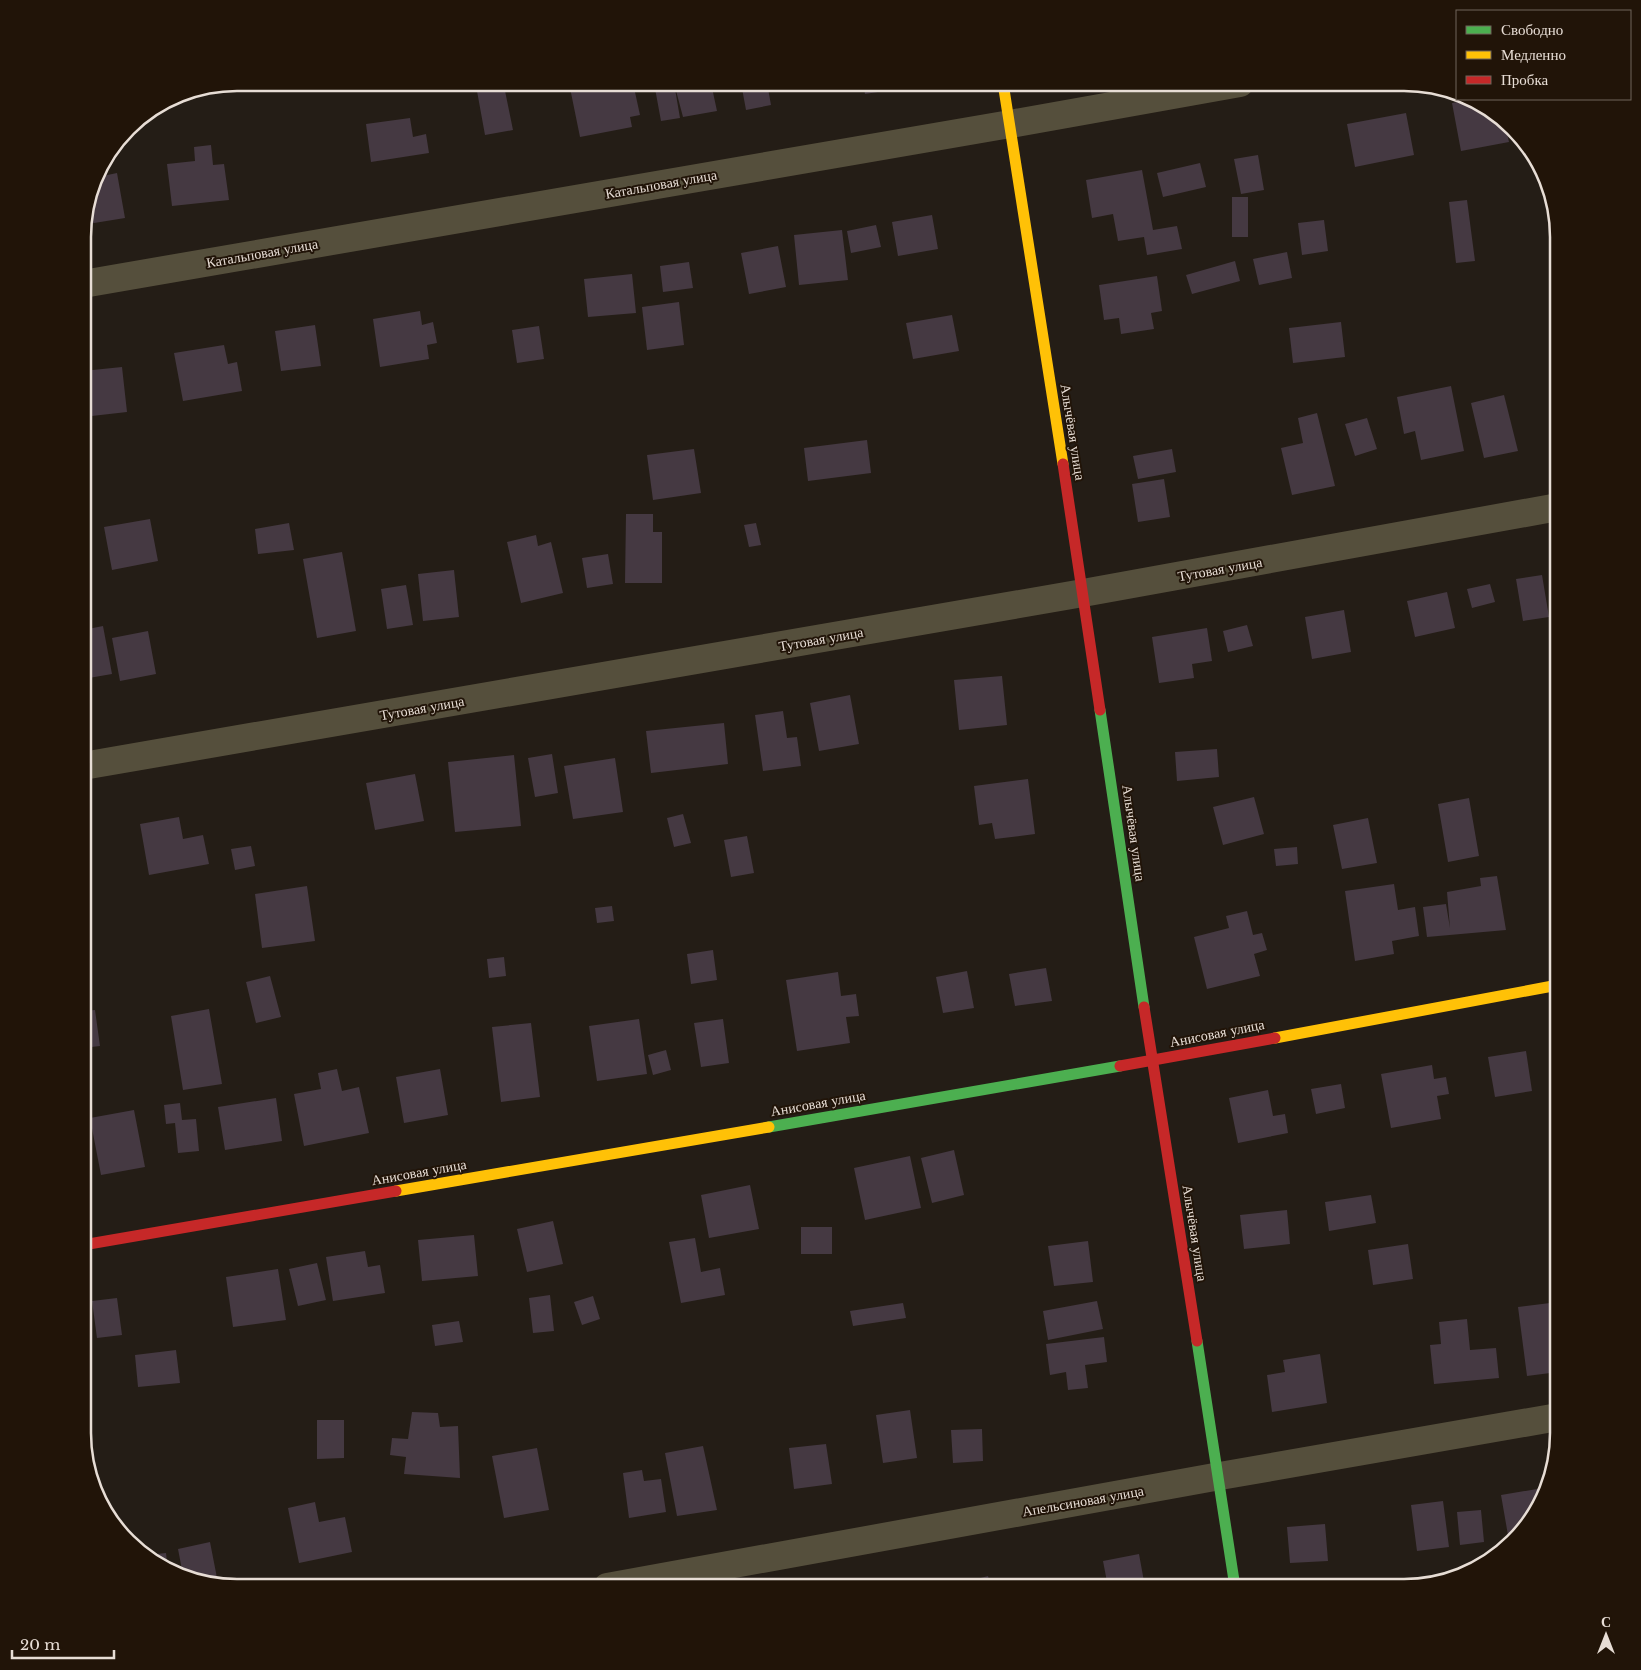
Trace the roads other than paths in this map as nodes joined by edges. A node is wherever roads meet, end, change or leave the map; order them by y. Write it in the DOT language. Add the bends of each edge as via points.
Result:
graph roads {
  1 [pos="1004,92"];
  2 [pos="1191,92"];
  3 [pos="1010,124"];
  4 [pos="92,282"];
  5 [pos="1550,508"];
  6 [pos="1083,593"];
  7 [pos="92,765"];
  8 [pos="1550,986"];
  9 [pos="1152,1060"];
  10 [pos="91,1243"];
  11 [pos="1550,1418"];
  12 [pos="1220,1476"];
  13 [pos="656,1579"];
  14 [pos="1234,1579"];
  1 -- 3 [label="street, Алычёвая улица"];
  2 -- 3 [label="street, Катальповая улица"];
  3 -- 4 [label="street, Катальповая улица"];
  3 -- 6 [label="street, Алычёвая улица"];
  5 -- 6 [label="street, Тутовая улица"];
  6 -- 7 [label="street, Тутовая улица"];
  6 -- 9 [label="street, Алычёвая улица"];
  8 -- 9 [label="street, Анисовая улица"];
  9 -- 10 [label="street, Анисовая улица"];
  9 -- 12 [label="street, Алычёвая улица"];
  11 -- 12 [label="street, Апельсиновая улица"];
  12 -- 13 [label="street, Апельсиновая улица"];
  12 -- 14 [label="street, Алычёвая улица"];
}
